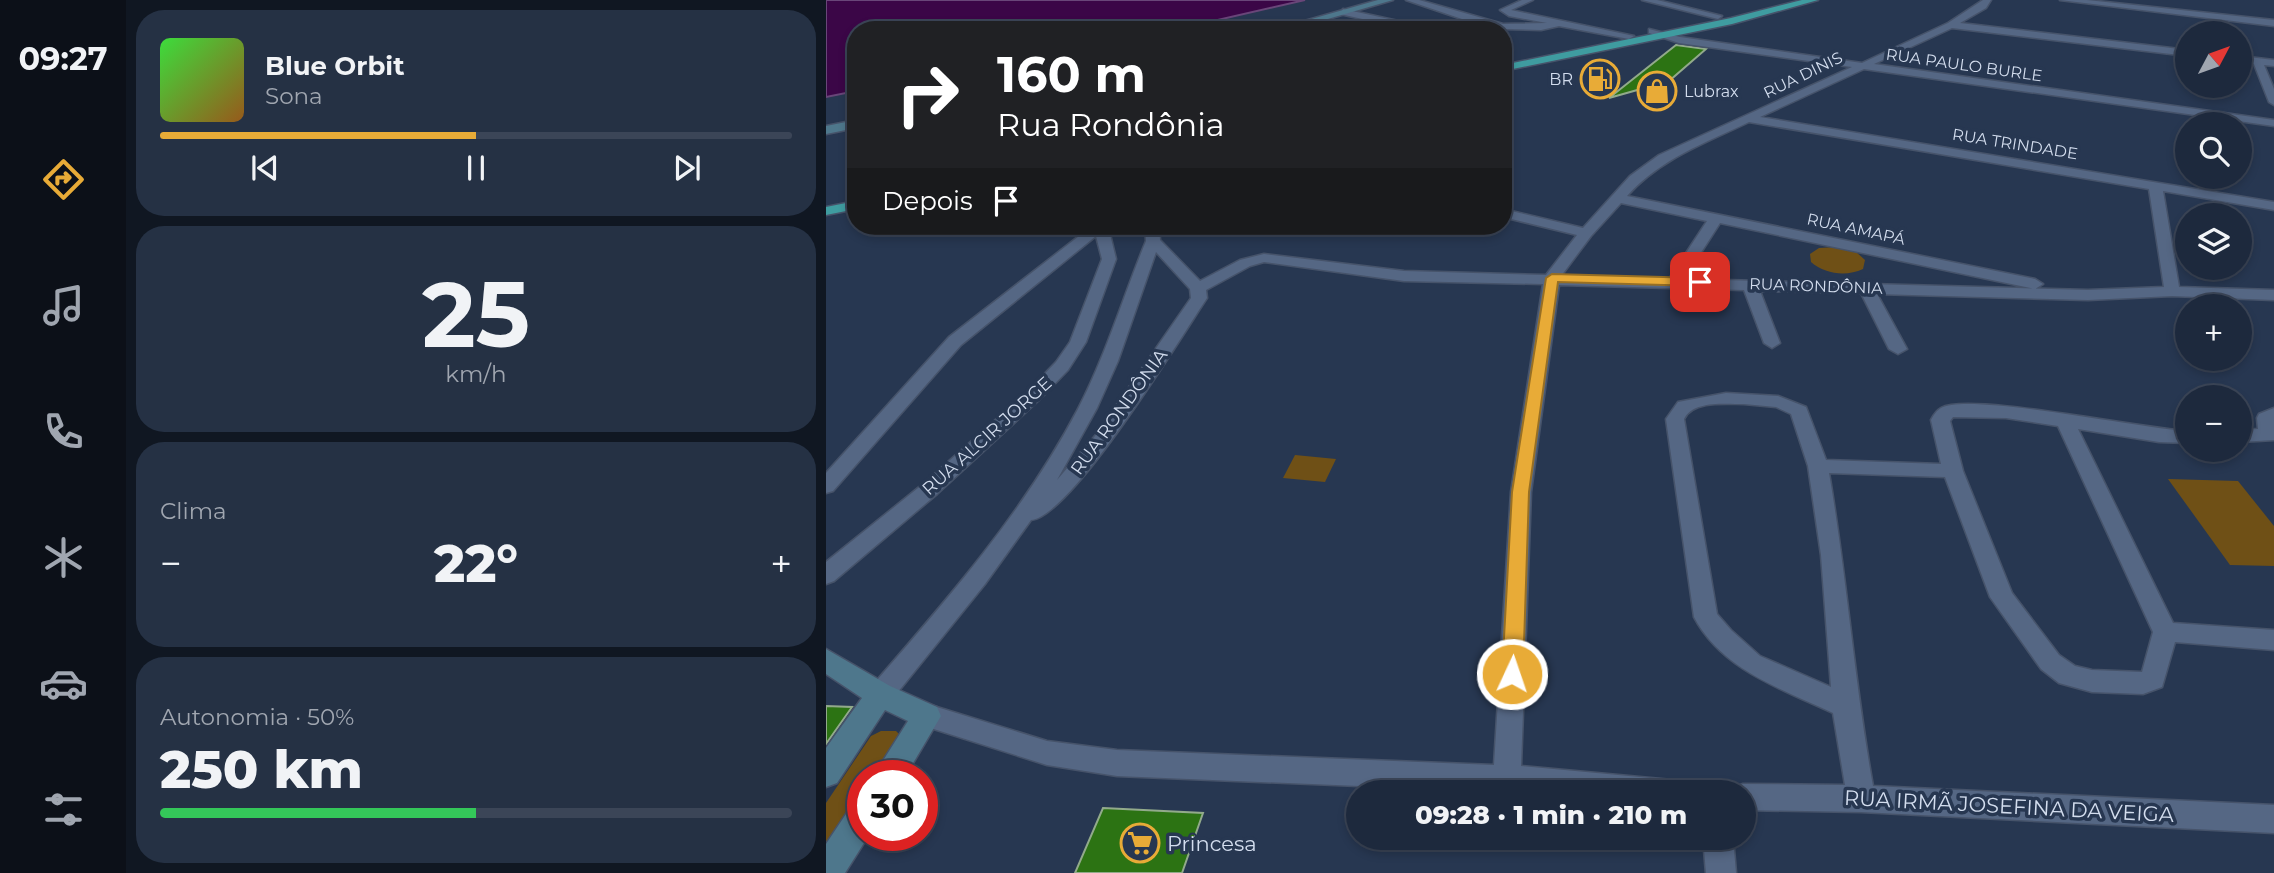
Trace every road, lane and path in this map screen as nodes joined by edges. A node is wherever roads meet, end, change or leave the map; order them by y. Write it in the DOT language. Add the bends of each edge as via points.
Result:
graph roads {
  1 [pos="1388,0"];
  2 [pos="1409,0"];
  3 [pos="1529,0"];
  4 [pos="1646,0"];
  5 [pos="1787,0"];
  6 [pos="1813,0"];
  7 [pos="1987,0"];
  8 [pos="2064,0"];
  9 [pos="1343,12"];
  10 [pos="1718,16"];
  11 [pos="1311,21"];
  12 [pos="1384,21"];
  13 [pos="1484,21"];
  14 [pos="1559,23"];
  15 [pos="2274,23"];
  16 [pos="1951,25"];
  17 [pos="1512,26"];
  18 [pos="1657,33"];
  19 [pos="1629,36"];
  20 [pos="2175,51"];
  21 [pos="1512,60"];
  22 [pos="2252,60"];
  23 [pos="2258,61"];
  24 [pos="2274,63"];
  25 [pos="1512,66"];
  26 [pos="1856,67"];
  27 [pos="2274,102"];
  28 [pos="1749,119"];
  29 [pos="2274,123"];
  30 [pos="847,126"];
  31 [pos="826,130"];
  32 [pos="2155,185"];
  33 [pos="1618,198"];
  34 [pos="847,199"];
  35 [pos="826,203"];
  36 [pos="2274,206"];
  37 [pos="847,207"];
  38 [pos="826,211"];
  39 [pos="1512,215"];
  40 [pos="1717,218"];
  41 [pos="1586,233"];
  42 [pos="1089,235"];
  43 [pos="1102,235"];
  44 [pos="1152,235"];
  45 [pos="1155,235"];
  46 [pos="1552,278"];
  47 [pos="1675,281"];
  48 [pos="1750,284"];
  49 [pos="1866,287"];
  50 [pos="1198,288"];
  51 [pos="2172,291"];
  52 [pos="2088,295"];
  53 [pos="2274,295"];
  54 [pos="1772,343"];
  55 [pos="1898,349"];
  56 [pos="2274,414"];
  57 [pos="2064,419"];
  58 [pos="2252,436"];
  59 [pos="2175,437"];
  60 [pos="2272,437"];
  61 [pos="1818,466"];
  62 [pos="1953,471"];
  63 [pos="826,486"];
  64 [pos="1021,523"];
  65 [pos="826,576"];
  66 [pos="2165,632"];
  67 [pos="2274,640"];
  68 [pos="826,660"];
  69 [pos="880,695"];
  70 [pos="1845,706"];
  71 [pos="927,716"];
  72 [pos="899,760"];
  73 [pos="826,773"];
  74 [pos="1507,778"];
  75 [pos="1529,780"];
  76 [pos="1756,797"];
  77 [pos="1861,799"];
  78 [pos="2274,819"];
  79 [pos="847,841"];
  80 [pos="1719,850"];
  81 [pos="826,873"];
  82 [pos="1721,873"];
  1 -- 9 [label="street"];
  2 -- 13 [label="street"];
  3 -- 14 [label="street" via="1504,10"];
  4 -- 10 [label="street"];
  5 -- 10 [label="highway"];
  6 -- 18 [label="highway"];
  7 -- 16 [label="street, RUA DINIS"];
  8 -- 15 [label="street" via="2217,13"];
  9 -- 11 [label="street"];
  9 -- 12 [label="street"];
  10 -- 18 [label="highway"];
  14 -- 17 [label="street" via="1539,29"];
  14 -- 19 [label="street"];
  16 -- 20 [label="street"];
  16 -- 26 [label="street, RUA DINIS"];
  18 -- 19 [label="highway"];
  18 -- 25 [label="highway"];
  18 -- 26 [label="street, RUA PAULO BURLE"];
  19 -- 21 [label="highway"];
  22 -- 23 [label="street"];
  23 -- 24 [label="street"];
  23 -- 27 [label="street"];
  26 -- 28 [label="street, RUA DINIS"];
  26 -- 29 [label="street, RUA PAULO BURLE"];
  28 -- 32 [label="street, RUA TRINDADE"];
  28 -- 33 [label="street, RUA DINIS" via="1663,158"];
  30 -- 31 [label="street"];
  32 -- 36 [label="street, RUA TRINDADE"];
  32 -- 51 [label="street"];
  33 -- 40 [label="street, RUA AMAPÁ"];
  33 -- 41 [label="street, RUA DINIS"];
  34 -- 35 [label="highway"];
  37 -- 38 [label="highway"];
  39 -- 41 [label="street"];
  40 -- 47 [label="street"];
  40 -- 52 [label="street, RUA AMAPÁ"];
  41 -- 46 [label="street, RUA DINIS"];
  42 -- 63 [label="street" via="955,341"];
  43 -- 65 [label="street, RUA ALCIR JORGE" via="1109,259 1077,342 1062,366 930,489"];
  44 -- 64 [label="street" via="1109,361"];
  45 -- 50 [label="street"];
  46 -- 47 [label="street, RUA RONDÔNIA"];
  46 -- 50 [label="street, RUA RONDÔNIA" via="1404,276 1264,258"];
  46 -- 74 [label="street" via="1521,492"];
  47 -- 48 [label="street, RUA RONDÔNIA"];
  48 -- 49 [label="street, RUA RONDÔNIA"];
  48 -- 54 [label="street"];
  49 -- 52 [label="street, RUA RONDÔNIA"];
  49 -- 55 [label="street"];
  50 -- 64 [label="street, RUA RONDÔNIA" via="1199,298 1102,440 1067,482"];
  51 -- 52 [label="street, RUA RONDÔNIA"];
  51 -- 53 [label="street, RUA RONDÔNIA"];
  56 -- 60 [label="street" via="2265,422"];
  57 -- 59 [label="street"];
  57 -- 62 [label="street" via="2006,412 1947,412 1940,420"];
  57 -- 66 [label="street"];
  58 -- 60 [label="street"];
  61 -- 62 [label="street"];
  61 -- 70 [label="street" via="1832,555"];
  61 -- 70 [label="street" via="1799,411 1788,403 1700,400 1679,410 1675,419 1706,617 1751,663"];
  62 -- 66 [label="street" via="2002,597 2050,662 2068,675 2092,681 2143,683 2157,672"];
  64 -- 69 [label="street"];
  66 -- 67 [label="street"];
  68 -- 69 [label="street"];
  69 -- 71 [label="street"];
  69 -- 73 [label="street"];
  70 -- 77 [label="street"];
  71 -- 72 [label="street"];
  71 -- 74 [label="street" via="1047,753 1117,763"];
  74 -- 75 [label="street"];
  76 -- 77 [label="street, RUA IRMÃ JOSEFINA DA VEIGA"];
  77 -- 78 [label="street, RUA IRMÃ JOSEFINA DA VEIGA"];
  79 -- 81 [label="street"];
  80 -- 82 [label="street"];
}
